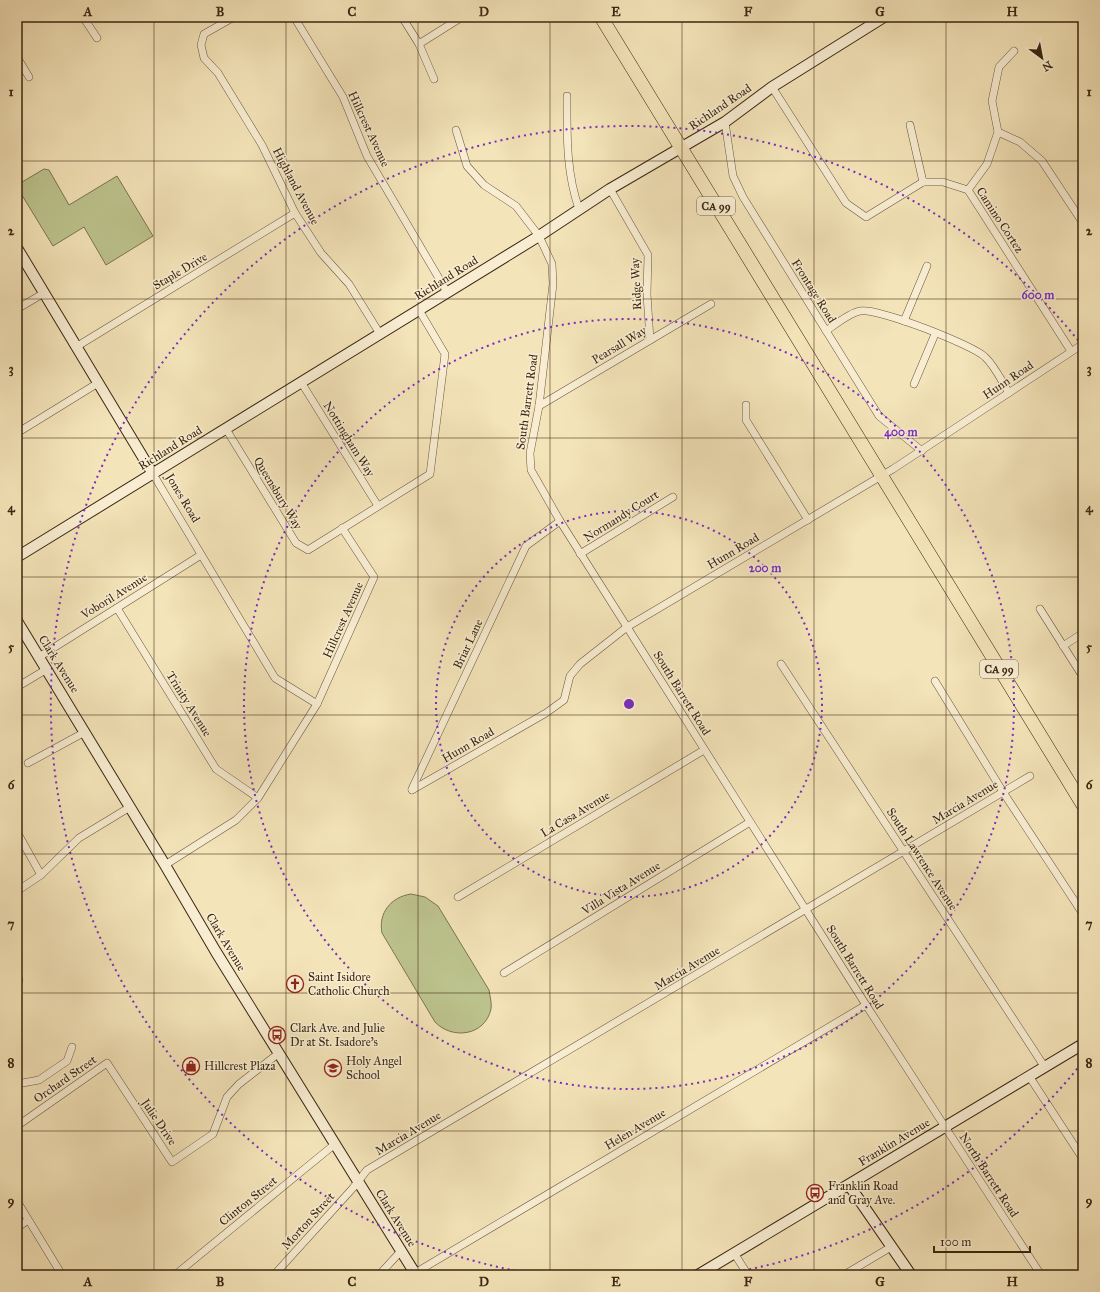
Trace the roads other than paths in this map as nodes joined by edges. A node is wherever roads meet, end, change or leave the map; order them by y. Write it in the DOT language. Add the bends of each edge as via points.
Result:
graph roads {
  1 [pos="83,17"];
  2 [pos="234,17"];
  3 [pos="294,17"];
  4 [pos="402,17"];
  5 [pos="462,17"];
  6 [pos="601,17"];
  7 [pos="884,17"];
  8 [pos="97,38"];
  9 [pos="419,44"];
  10 [pos="1014,51"];
  11 [pos="17,57"];
  12 [pos="29,77"];
  13 [pos="434,79"];
  14 [pos="772,87"];
  15 [pos="567,96"];
  16 [pos="725,122"];
  17 [pos="910,125"];
  18 [pos="456,130"];
  19 [pos="998,132"];
  20 [pos="680,149"];
  21 [pos="923,182"];
  22 [pos="610,189"];
  23 [pos="968,190"];
  24 [pos="579,209"];
  25 [pos="295,213"];
  26 [pos="1083,223"];
  27 [pos="539,236"];
  28 [pos="17,248"];
  29 [pos="927,266"];
  30 [pos="447,292"];
  31 [pos="44,293"];
  32 [pos="711,304"];
  33 [pos="17,310"];
  34 [pos="419,310"];
  35 [pos="904,321"];
  36 [pos="826,331"];
  37 [pos="380,334"];
  38 [pos="935,334"];
  39 [pos="650,340"];
  40 [pos="1083,344"];
  41 [pos="76,347"];
  42 [pos="1071,351"];
  43 [pos="302,382"];
  44 [pos="98,383"];
  45 [pos="914,384"];
  46 [pos="1009,393"];
  47 [pos="746,405"];
  48 [pos="539,406"];
  49 [pos="226,429"];
  50 [pos="17,433"];
  51 [pos="922,451"];
  52 [pos="153,474"];
  53 [pos="882,476"];
  54 [pos="673,497"];
  55 [pos="378,506"];
  56 [pos="808,520"];
  57 [pos="560,521"];
  58 [pos="342,528"];
  59 [pos="580,554"];
  60 [pos="201,555"];
  61 [pos="17,557"];
  62 [pos="117,608"];
  63 [pos="1040,609"];
  64 [pos="17,621"];
  65 [pos="627,627"];
  66 [pos="1083,633"];
  67 [pos="1063,646"];
  68 [pos="39,657"];
  69 [pos="781,664"];
  70 [pos="47,669"];
  71 [pos="1083,677"];
  72 [pos="935,681"];
  73 [pos="17,687"];
  74 [pos="317,704"];
  75 [pos="85,732"];
  76 [pos="704,750"];
  77 [pos="28,763"];
  78 [pos="1030,776"];
  79 [pos="412,790"];
  80 [pos="1003,792"];
  81 [pos="258,798"];
  82 [pos="1083,805"];
  83 [pos="130,807"];
  84 [pos="750,822"];
  85 [pos="17,832"];
  86 [pos="904,851"];
  87 [pos="165,865"];
  88 [pos="41,875"];
  89 [pos="17,891"];
  90 [pos="458,897"];
  91 [pos="806,910"];
  92 [pos="1083,914"];
  93 [pos="504,973"];
  94 [pos="866,1005"];
  95 [pos="1083,1044"];
  96 [pos="72,1047"];
  97 [pos="278,1054"];
  98 [pos="107,1063"];
  99 [pos="1044,1066"];
  100 [pos="1029,1076"];
  101 [pos="17,1084"];
  102 [pos="17,1126"];
  103 [pos="946,1126"];
  104 [pos="335,1144"];
  105 [pos="1083,1159"];
  106 [pos="358,1181"];
  107 [pos="849,1185"];
  108 [pos="17,1201"];
  109 [pos="28,1220"];
  110 [pos="17,1228"];
  111 [pos="891,1246"];
  112 [pos="401,1250"];
  113 [pos="734,1253"];
  114 [pos="415,1274"];
  115 [pos="62,1275"];
  116 [pos="175,1275"];
  117 [pos="274,1275"];
  118 [pos="379,1275"];
  119 [pos="698,1275"];
  120 [pos="748,1275"];
  121 [pos="844,1275"];
  122 [pos="911,1275"];
  123 [pos="1041,1275"];
  1 -- 8 [label="street"];
  2 -- 25 [label="street, Highland Avenue" via="204,34 201,45 204,58 218,73 262,145"];
  3 -- 30 [label="street, Hillcrest Avenue" via="343,97 367,156"];
  4 -- 9 [label="street"];
  5 -- 9 [label="street"];
  6 -- 20 [label="highway, CA 99"];
  7 -- 14 [label="street, Richland Road"];
  9 -- 13 [label="street"];
  10 -- 19 [label="street" via="999,67 992,101"];
  11 -- 12 [label="street"];
  14 -- 16 [label="street, Richland Road"];
  14 -- 21 [label="street" via="846,203 866,217"];
  15 -- 24 [label="street" via="567,158 572,189"];
  16 -- 20 [label="street, Richland Road"];
  16 -- 36 [label="street, Frontage Road" via="733,176 743,197"];
  17 -- 21 [label="street"];
  18 -- 27 [label="street, South Barrett Road" via="467,166 484,185 516,206"];
  19 -- 23 [label="street" via="987,164"];
  19 -- 26 [label="street" via="1020,142 1042,161"];
  20 -- 22 [label="street, Richland Road"];
  20 -- 53 [label="highway, CA 99"];
  21 -- 23 [label="street, Camino Cortez" via="943,182"];
  22 -- 24 [label="street, Richland Road"];
  22 -- 39 [label="street, Ridge Way" via="648,255"];
  23 -- 42 [label="street, Camino Cortez"];
  24 -- 27 [label="street, Richland Road"];
  25 -- 37 [label="street, Highland Avenue" via="321,253 349,284"];
  25 -- 41 [label="street, Staple Drive"];
  27 -- 30 [label="street, Richland Road"];
  27 -- 48 [label="street, South Barrett Road" via="552,264 553,284"];
  28 -- 31 [label="street, Jones Road"];
  29 -- 35 [label="street"];
  30 -- 34 [label="street, Richland Road"];
  31 -- 33 [label="street"];
  31 -- 41 [label="street, Jones Road"];
  32 -- 39 [label="street, Pearsall Way"];
  34 -- 37 [label="street, Richland Road"];
  34 -- 55 [label="street" via="445,354 430,474"];
  35 -- 36 [label="street" via="874,310 860,310"];
  35 -- 38 [label="street"];
  36 -- 51 [label="street, Frontage Road" via="879,416"];
  37 -- 43 [label="street, Richland Road"];
  38 -- 45 [label="street"];
  38 -- 46 [label="street" via="969,347 985,357"];
  39 -- 48 [label="street, Pearsall Way"];
  40 -- 42 [label="street, Hunn Road"];
  41 -- 44 [label="street, Jones Road"];
  42 -- 46 [label="street, Hunn Road"];
  43 -- 49 [label="street, Richland Road"];
  43 -- 55 [label="street, Nottingham Way"];
  44 -- 50 [label="street"];
  44 -- 52 [label="street, Jones Road"];
  46 -- 51 [label="street, Hunn Road"];
  47 -- 56 [label="street" via="746,420"];
  48 -- 57 [label="street, South Barrett Road" via="530,453 531,470"];
  49 -- 52 [label="street, Richland Road"];
  49 -- 58 [label="street, Queensbury Way" via="296,543 308,550"];
  51 -- 53 [label="street, Hunn Road"];
  52 -- 60 [label="street, Jones Road"];
  52 -- 61 [label="street, Richland Road"];
  53 -- 56 [label="street, Hunn Road"];
  53 -- 82 [label="highway, CA 99"];
  54 -- 59 [label="street, Normandy Court"];
  55 -- 58 [label="street"];
  56 -- 65 [label="street, Hunn Road"];
  57 -- 59 [label="street, South Barrett Road"];
  57 -- 79 [label="street, Briar Lane" via="526,546"];
  58 -- 74 [label="street, Hillcrest Avenue" via="374,577"];
  59 -- 65 [label="street, South Barrett Road"];
  60 -- 62 [label="street, Voboril Avenue"];
  60 -- 74 [label="street, Jones Road" via="275,678"];
  62 -- 68 [label="street, Voboril Avenue"];
  62 -- 81 [label="street, Trinity Avenue" via="216,769"];
  63 -- 67 [label="street"];
  64 -- 68 [label="street, Clark Avenue"];
  65 -- 76 [label="street, South Barrett Road"];
  65 -- 79 [label="street, Hunn Road" via="580,664 570,676 564,700 546,713"];
  66 -- 67 [label="street"];
  67 -- 71 [label="street"];
  68 -- 70 [label="street, Clark Avenue"];
  69 -- 86 [label="street, South Lawrence Avenue"];
  70 -- 73 [label="street"];
  70 -- 75 [label="street, Clark Avenue"];
  72 -- 80 [label="street"];
  74 -- 81 [label="street, Hillcrest Avenue"];
  75 -- 77 [label="street"];
  75 -- 83 [label="street, Clark Avenue"];
  76 -- 84 [label="street, South Barrett Road"];
  76 -- 90 [label="street, La Casa Avenue"];
  78 -- 80 [label="street, Marcia Avenue"];
  80 -- 86 [label="street, Marcia Avenue"];
  80 -- 92 [label="street"];
  81 -- 87 [label="street, Hillcrest Avenue" via="236,820"];
  83 -- 87 [label="street, Clark Avenue"];
  83 -- 88 [label="street" via="79,838"];
  84 -- 91 [label="street, South Barrett Road"];
  84 -- 93 [label="street, Villa Vista Avenue"];
  85 -- 88 [label="street"];
  86 -- 91 [label="street, Marcia Avenue"];
  86 -- 99 [label="street, South Lawrence Avenue"];
  87 -- 97 [label="street, Clark Avenue"];
  88 -- 89 [label="street"];
  91 -- 94 [label="street, South Barrett Road"];
  91 -- 106 [label="street, Marcia Avenue" via="367,1170"];
  94 -- 103 [label="street, South Barrett Road"];
  94 -- 114 [label="street, Helen Avenue"];
  95 -- 99 [label="street, Franklin Avenue"];
  96 -- 101 [label="street" via="68,1061 39,1080"];
  97 -- 98 [label="street, Julie Drive" via="226,1097 214,1134 172,1162"];
  97 -- 104 [label="street, Clark Avenue"];
  98 -- 102 [label="street, Orchard Street"];
  99 -- 100 [label="street, Franklin Avenue"];
  100 -- 103 [label="street, Franklin Avenue"];
  100 -- 105 [label="street"];
  103 -- 107 [label="street, Franklin Avenue"];
  103 -- 123 [label="street, North Barrett Road"];
  104 -- 106 [label="street, Clark Avenue"];
  104 -- 116 [label="street, Clinton Street"];
  106 -- 112 [label="street, Clark Avenue"];
  106 -- 117 [label="street, Morton Street"];
  107 -- 111 [label="street"];
  107 -- 113 [label="street, Franklin Avenue"];
  108 -- 109 [label="street"];
  109 -- 110 [label="street"];
  109 -- 115 [label="street"];
  111 -- 121 [label="street"];
  111 -- 122 [label="street"];
  112 -- 114 [label="street, Clark Avenue"];
  112 -- 118 [label="street"];
  113 -- 119 [label="street, Franklin Avenue"];
  113 -- 120 [label="street"];
}
